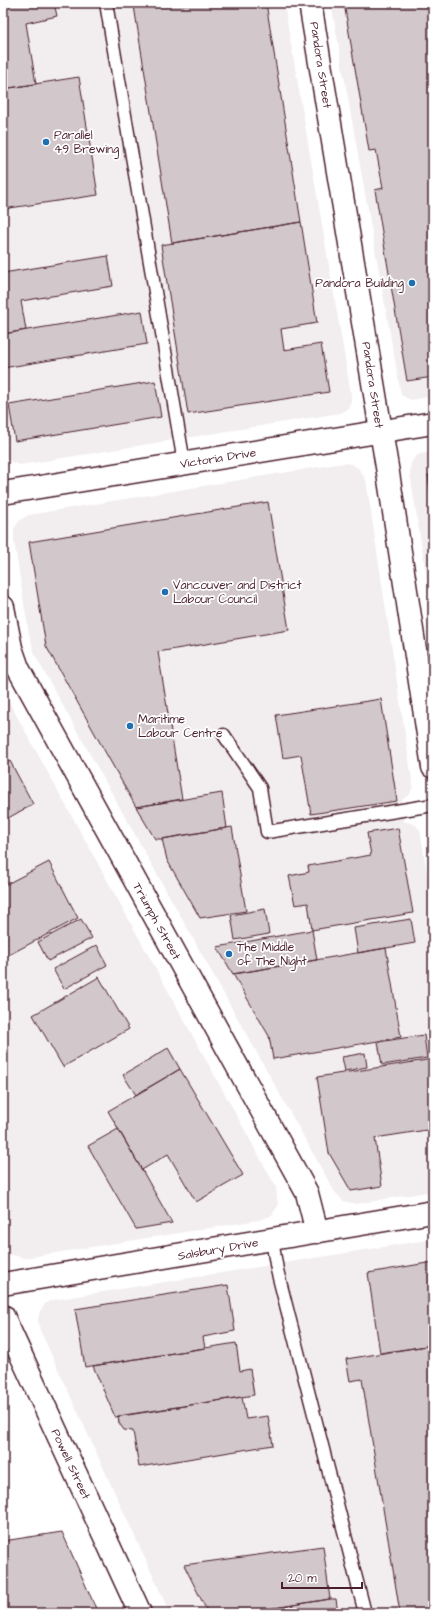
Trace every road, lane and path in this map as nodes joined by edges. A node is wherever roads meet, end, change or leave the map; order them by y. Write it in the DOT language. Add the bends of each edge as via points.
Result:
graph roads {
  1 [pos="106,3"];
  2 [pos="310,3"];
  3 [pos="433,422"];
  4 [pos="381,432"];
  5 [pos="184,463"];
  6 [pos="3,493"];
  7 [pos="3,607"];
  8 [pos="224,735"];
  9 [pos="433,767"];
  10 [pos="433,805"];
  11 [pos="433,1212"];
  12 [pos="317,1232"];
  13 [pos="272,1240"];
  14 [pos="3,1284"];
  15 [pos="3,1316"];
  16 [pos="140,1613"];
  17 [pos="365,1613"];
  1 -- 5 [label="lane"];
  2 -- 4 [label="street, Pandora Street"];
  3 -- 4 [label="street, Victoria Drive"];
  4 -- 5 [label="street, Victoria Drive"];
  4 -- 9 [label="street, Pandora Street"];
  5 -- 6 [label="street, Victoria Drive"];
  7 -- 12 [label="street, Triumph Street" via="11,648 18,668 307,1193"];
  8 -- 10 [label="lane" via="260,788 267,832"];
  11 -- 12 [label="street, Salsbury Drive"];
  12 -- 13 [label="street, Salsbury Drive"];
  13 -- 14 [label="street, Salsbury Drive"];
  13 -- 17 [label="lane" via="277,1270"];
  15 -- 16 [label="street, Powell Street"];
}
